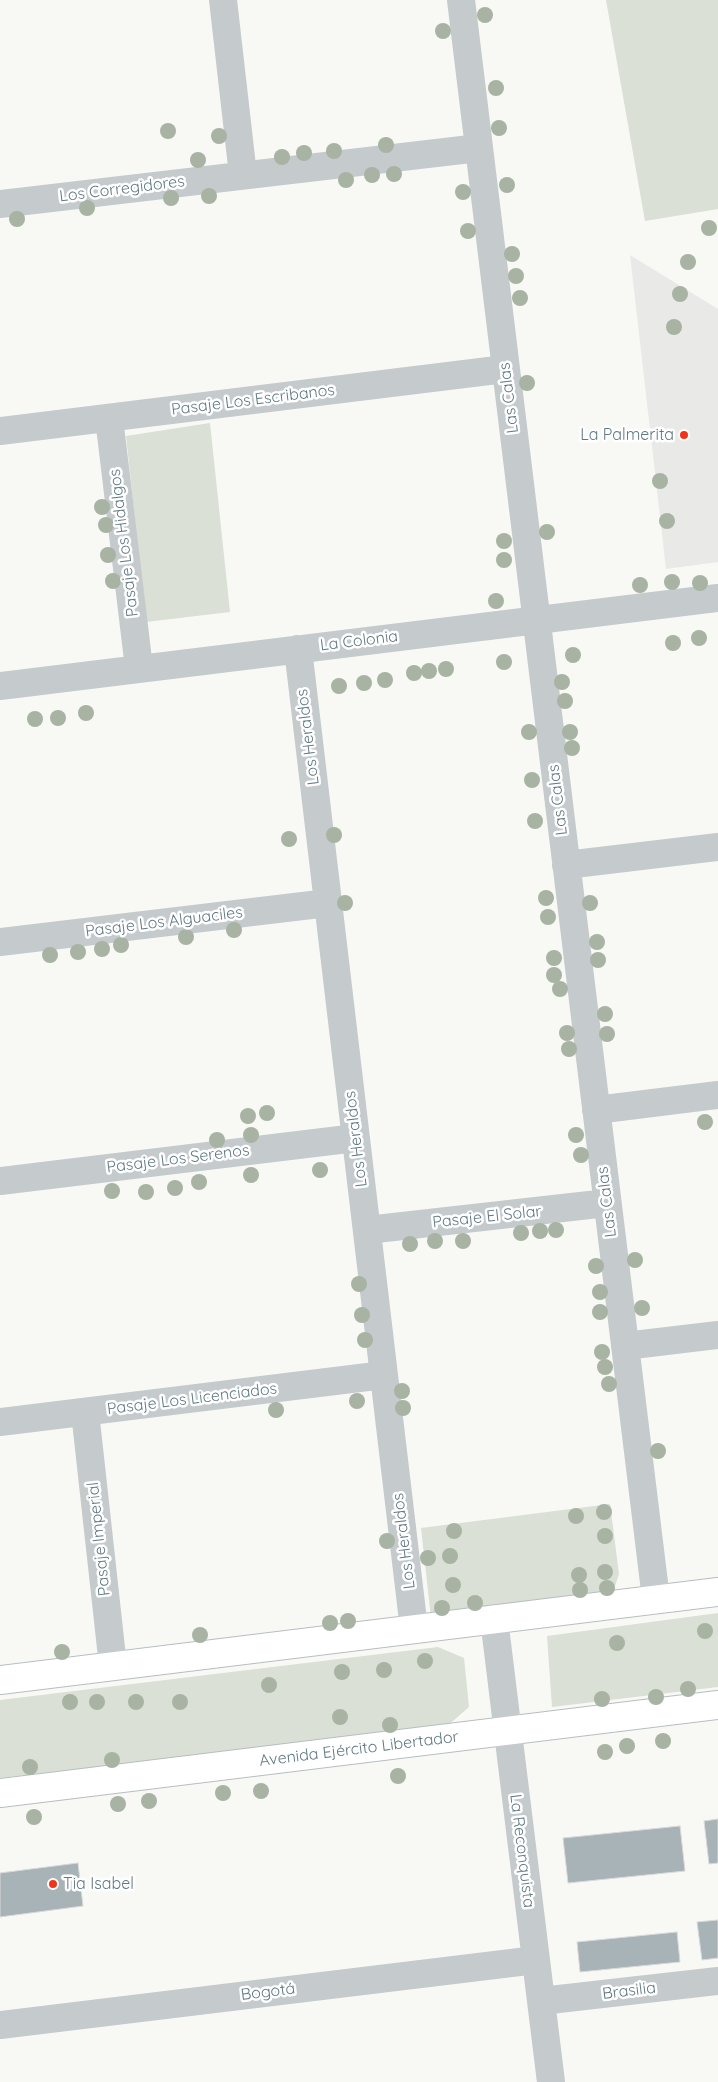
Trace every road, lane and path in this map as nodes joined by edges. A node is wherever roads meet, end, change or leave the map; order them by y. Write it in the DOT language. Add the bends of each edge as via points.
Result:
graph roads {
  1 [pos="223,0"];
  2 [pos="461,0"];
  3 [pos="479,148"];
  4 [pos="243,175"];
  5 [pos="0,204"];
  6 [pos="505,369"];
  7 [pos="108,418"];
  8 [pos="0,431"];
  9 [pos="718,598"];
  10 [pos="536,620"];
  11 [pos="298,649"];
  12 [pos="139,668"];
  13 [pos="0,686"];
  14 [pos="718,847"];
  15 [pos="566,866"];
  16 [pos="328,903"];
  17 [pos="0,942"];
  18 [pos="718,1095"];
  19 [pos="596,1110"];
  20 [pos="356,1138"];
  21 [pos="0,1181"];
  22 [pos="607,1203"];
  23 [pos="367,1230"];
  24 [pos="718,1335"];
  25 [pos="625,1346"];
  26 [pos="384,1375"];
  27 [pos="85,1412"];
  28 [pos="0,1422"];
  29 [pos="718,1592"];
  30 [pos="656,1599"];
  31 [pos="494,1619"];
  32 [pos="414,1629"];
  33 [pos="113,1666"];
  34 [pos="0,1680"];
  35 [pos="718,1705"];
  36 [pos="507,1731"];
  37 [pos="0,1793"];
  38 [pos="536,1960"];
  39 [pos="718,1980"];
  40 [pos="541,2002"];
  41 [pos="0,2025"];
  42 [pos="551,2082"];
  1 -- 4 [label="street"];
  2 -- 3 [label="street, Las Calas"];
  3 -- 4 [label="street, Los Corregidores"];
  3 -- 6 [label="street, Las Calas"];
  4 -- 5 [label="street, Los Corregidores"];
  6 -- 7 [label="street, Pasaje Los Escribanos"];
  6 -- 10 [label="street, Las Calas"];
  7 -- 8 [label="street, Pasaje Los Escribanos"];
  7 -- 12 [label="street, Pasaje Los Hidalgos"];
  9 -- 10 [label="street, La Colonia"];
  10 -- 11 [label="street, La Colonia"];
  10 -- 15 [label="street, Las Calas"];
  11 -- 12 [label="street, La Colonia"];
  11 -- 16 [label="street, Los Heraldos"];
  12 -- 13 [label="street, La Colonia"];
  14 -- 15 [label="street"];
  15 -- 19 [label="street, Las Calas"];
  16 -- 17 [label="street, Pasaje Los Alguaciles"];
  16 -- 20 [label="street, Los Heraldos"];
  18 -- 19 [label="street"];
  19 -- 22 [label="street, Las Calas"];
  20 -- 21 [label="street, Pasaje Los Serenos"];
  20 -- 23 [label="street, Los Heraldos"];
  22 -- 23 [label="street, Pasaje El Solar"];
  22 -- 25 [label="street, Las Calas"];
  23 -- 26 [label="street, Los Heraldos"];
  24 -- 25 [label="street"];
  25 -- 30 [label="street, Las Calas"];
  26 -- 27 [label="street, Pasaje Los Licenciados"];
  26 -- 32 [label="street, Los Heraldos"];
  27 -- 28 [label="street, Pasaje Los Licenciados"];
  27 -- 33 [label="street, Pasaje Imperial"];
  29 -- 30 [label="street"];
  30 -- 31 [label="street"];
  31 -- 32 [label="street"];
  31 -- 36 [label="street, La Reconquista"];
  32 -- 33 [label="street"];
  33 -- 34 [label="street"];
  35 -- 36 [label="street, Avenida Ejército Libertador"];
  36 -- 37 [label="street, Avenida Ejército Libertador"];
  36 -- 38 [label="street, La Reconquista"];
  38 -- 40 [label="street, La Reconquista"];
  38 -- 41 [label="street, Bogotá"];
  39 -- 40 [label="street, Brasilia"];
  40 -- 42 [label="street, La Reconquista"];
}
